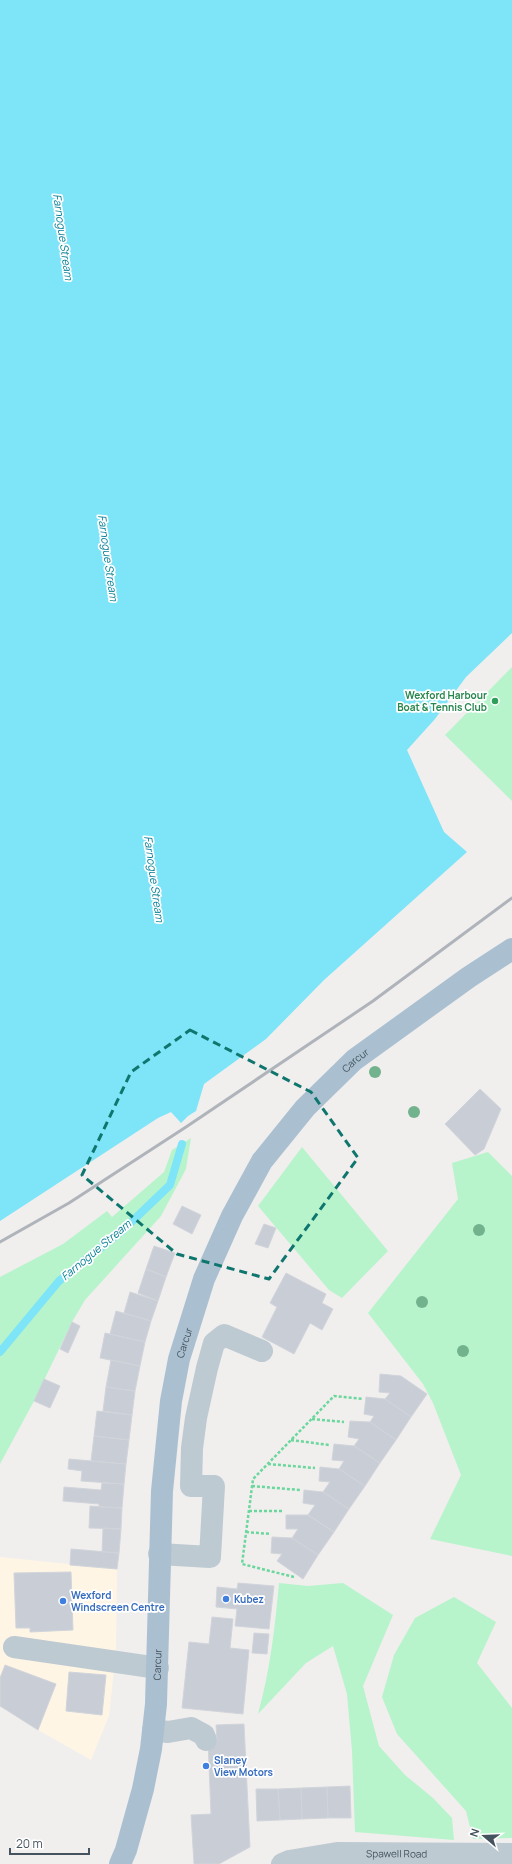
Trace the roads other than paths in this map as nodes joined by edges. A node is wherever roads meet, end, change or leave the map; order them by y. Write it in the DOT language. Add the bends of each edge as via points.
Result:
graph roads {
  1 [pos="512,949"];
  2 [pos="262,1351"];
  3 [pos="159,1554"];
  4 [pos="14,1647"];
  5 [pos="158,1668"];
  6 [pos="153,1730"];
  7 [pos="206,1740"];
  8 [pos="512,1854"];
  9 [pos="120,1864"];
  10 [pos="282,1864"];
  1 -- 3 [label="main road, Carcur" via="354,1060 305,1108 262,1160 232,1216 204,1278 180,1359 166,1443"];
  2 -- 3 [label="street" via="224,1335 214,1343 196,1418 191,1486 214,1486 210,1556"];
  3 -- 5 [label="main road, Carcur"];
  4 -- 5 [label="street"];
  5 -- 6 [label="main road, Carcur"];
  6 -- 7 [label="street" via="168,1732 191,1728 204,1735"];
  6 -- 9 [label="main road, Carcur" via="143,1789"];
  8 -- 10 [label="street, Spawell Road" via="337,1853"];
}
